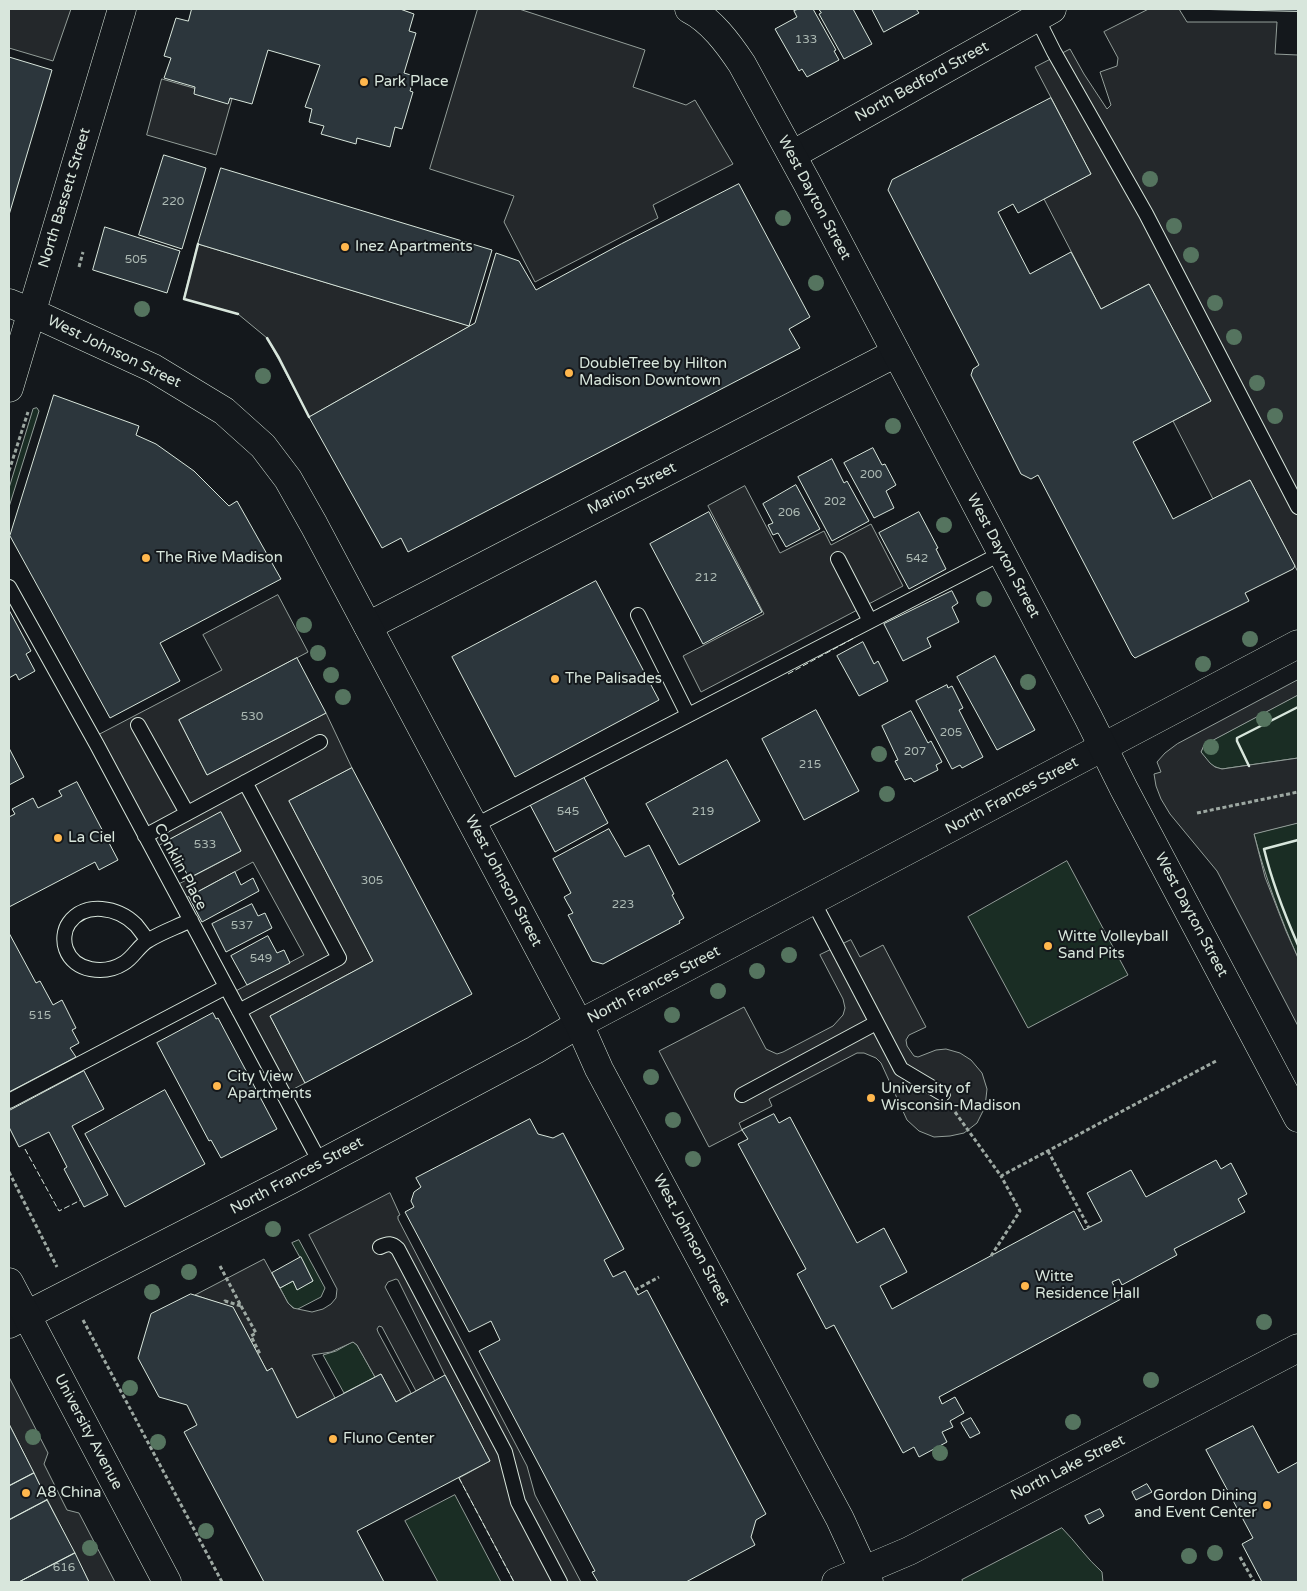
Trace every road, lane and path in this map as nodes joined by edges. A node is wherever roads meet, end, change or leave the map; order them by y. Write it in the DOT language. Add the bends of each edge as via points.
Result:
graph roads {
  1 [pos="122,9"];
  2 [pos="689,9"];
  3 [pos="1045,13"];
  4 [pos="792,156"];
  5 [pos="20,308"];
  6 [pos="896,352"];
  7 [pos="9,388"];
  8 [pos="30,409"];
  9 [pos="9,471"];
  10 [pos="1298,507"];
  11 [pos="1002,554"];
  12 [pos="838,559"];
  13 [pos="9,587"];
  14 [pos="638,615"];
  15 [pos="870,621"];
  16 [pos="368,626"];
  17 [pos="1298,644"];
  18 [pos="688,715"];
  19 [pos="138,725"];
  20 [pos="320,742"];
  21 [pos="1104,747"];
  22 [pos="245,782"];
  23 [pos="1298,792"];
  24 [pos="187,813"];
  25 [pos="1197,813"];
  26 [pos="474,826"];
  27 [pos="145,836"];
  28 [pos="813,901"];
  29 [pos="190,920"];
  30 [pos="147,940"];
  31 [pos="226,987"];
  32 [pos="239,1011"];
  33 [pos="876,1023"];
  34 [pos="579,1024"];
  35 [pos="1216,1061"];
  36 [pos="943,1094"];
  37 [pos="742,1095"];
  38 [pos="9,1101"];
  39 [pos="1298,1118"];
  40 [pos="1048,1151"];
  41 [pos="321,1164"];
  42 [pos="9,1172"];
  43 [pos="1002,1176"];
  44 [pos="1089,1228"];
  45 [pos="380,1246"];
  46 [pos="991,1256"];
  47 [pos="220,1266"];
  48 [pos="659,1277"];
  49 [pos="9,1282"];
  50 [pos="635,1290"];
  51 [pos="70,1294"];
  52 [pos="224,1304"];
  53 [pos="241,1306"];
  54 [pos="15,1315"];
  55 [pos="1298,1348"];
  56 [pos="258,1355"];
  57 [pos="1240,1556"];
  58 [pos="866,1576"];
  59 [pos="167,1582"];
  60 [pos="222,1582"];
  61 [pos="560,1582"];
  62 [pos="836,1582"];
  63 [pos="1254,1582"];
  1 -- 5 [label="street, North Bassett Street"];
  2 -- 4 [label="street, West Dayton Street" via="714,28 732,49"];
  3 -- 4 [label="street, North Bedford Street"];
  3 -- 10 [label="lane" via="1054,52 1146,214"];
  4 -- 6 [label="street, West Dayton Street"];
  5 -- 7 [label="street, North Bassett Street"];
  5 -- 16 [label="street, West Johnson Street" via="153,368 224,411 263,446 288,479"];
  6 -- 11 [label="street, West Dayton Street"];
  6 -- 16 [label="street, Marion Street"];
  8 -- 9 [label="path"];
  11 -- 15 [label="lane"];
  11 -- 21 [label="street, West Dayton Street"];
  12 -- 15 [label="lane"];
  13 -- 27 [label="lane, Conklin Place"];
  14 -- 18 [label="lane"];
  15 -- 18 [label="lane"];
  16 -- 26 [label="street, West Johnson Street"];
  17 -- 21 [label="street, North Frances Street"];
  18 -- 26 [label="lane"];
  19 -- 24 [label="lane"];
  20 -- 22 [label="lane"];
  21 -- 28 [label="street, North Frances Street"];
  21 -- 39 [label="street, West Dayton Street"];
  22 -- 24 [label="lane"];
  22 -- 32 [label="lane" via="339,958"];
  23 -- 25 [label="path"];
  24 -- 27 [label="lane"];
  26 -- 34 [label="street, West Johnson Street"];
  27 -- 29 [label="lane, Conklin Place"];
  28 -- 33 [label="lane"];
  28 -- 34 [label="street, North Frances Street"];
  29 -- 30 [label="lane"];
  29 -- 31 [label="lane, Conklin Place"];
  30 -- 30 [label="lane" via="125,917 102,909 81,912 67,926 64,936 69,957 87,969 101,970 124,963"];
  31 -- 32 [label="lane, Conklin Place"];
  31 -- 38 [label="lane"];
  32 -- 41 [label="lane, Conklin Place"];
  33 -- 36 [label="lane" via="900,1069"];
  33 -- 37 [label="lane"];
  34 -- 41 [label="street, North Frances Street"];
  34 -- 58 [label="street, West Johnson Street" via="599,1069 840,1519"];
  35 -- 40 [label="path"];
  36 -- 43 [label="path"];
  40 -- 43 [label="path"];
  40 -- 44 [label="path"];
  41 -- 51 [label="street, North Frances Street"];
  42 -- 51 [label="path"];
  43 -- 46 [label="path" via="1020,1211"];
  45 -- 61 [label="lane" via="393,1244 398,1249 505,1452 518,1502"];
  47 -- 53 [label="path"];
  48 -- 50 [label="path"];
  49 -- 54 [label="street, University Avenue"];
  51 -- 54 [label="street, North Frances Street"];
  51 -- 60 [label="path"];
  52 -- 53 [label="path" via="225,1301"];
  53 -- 56 [label="path" via="256,1333 251,1336"];
  54 -- 59 [label="street, University Avenue"];
  55 -- 58 [label="street, North Lake Street" via="909,1550"];
  57 -- 63 [label="path"];
  58 -- 62 [label="street, North Lake Street"];
}
